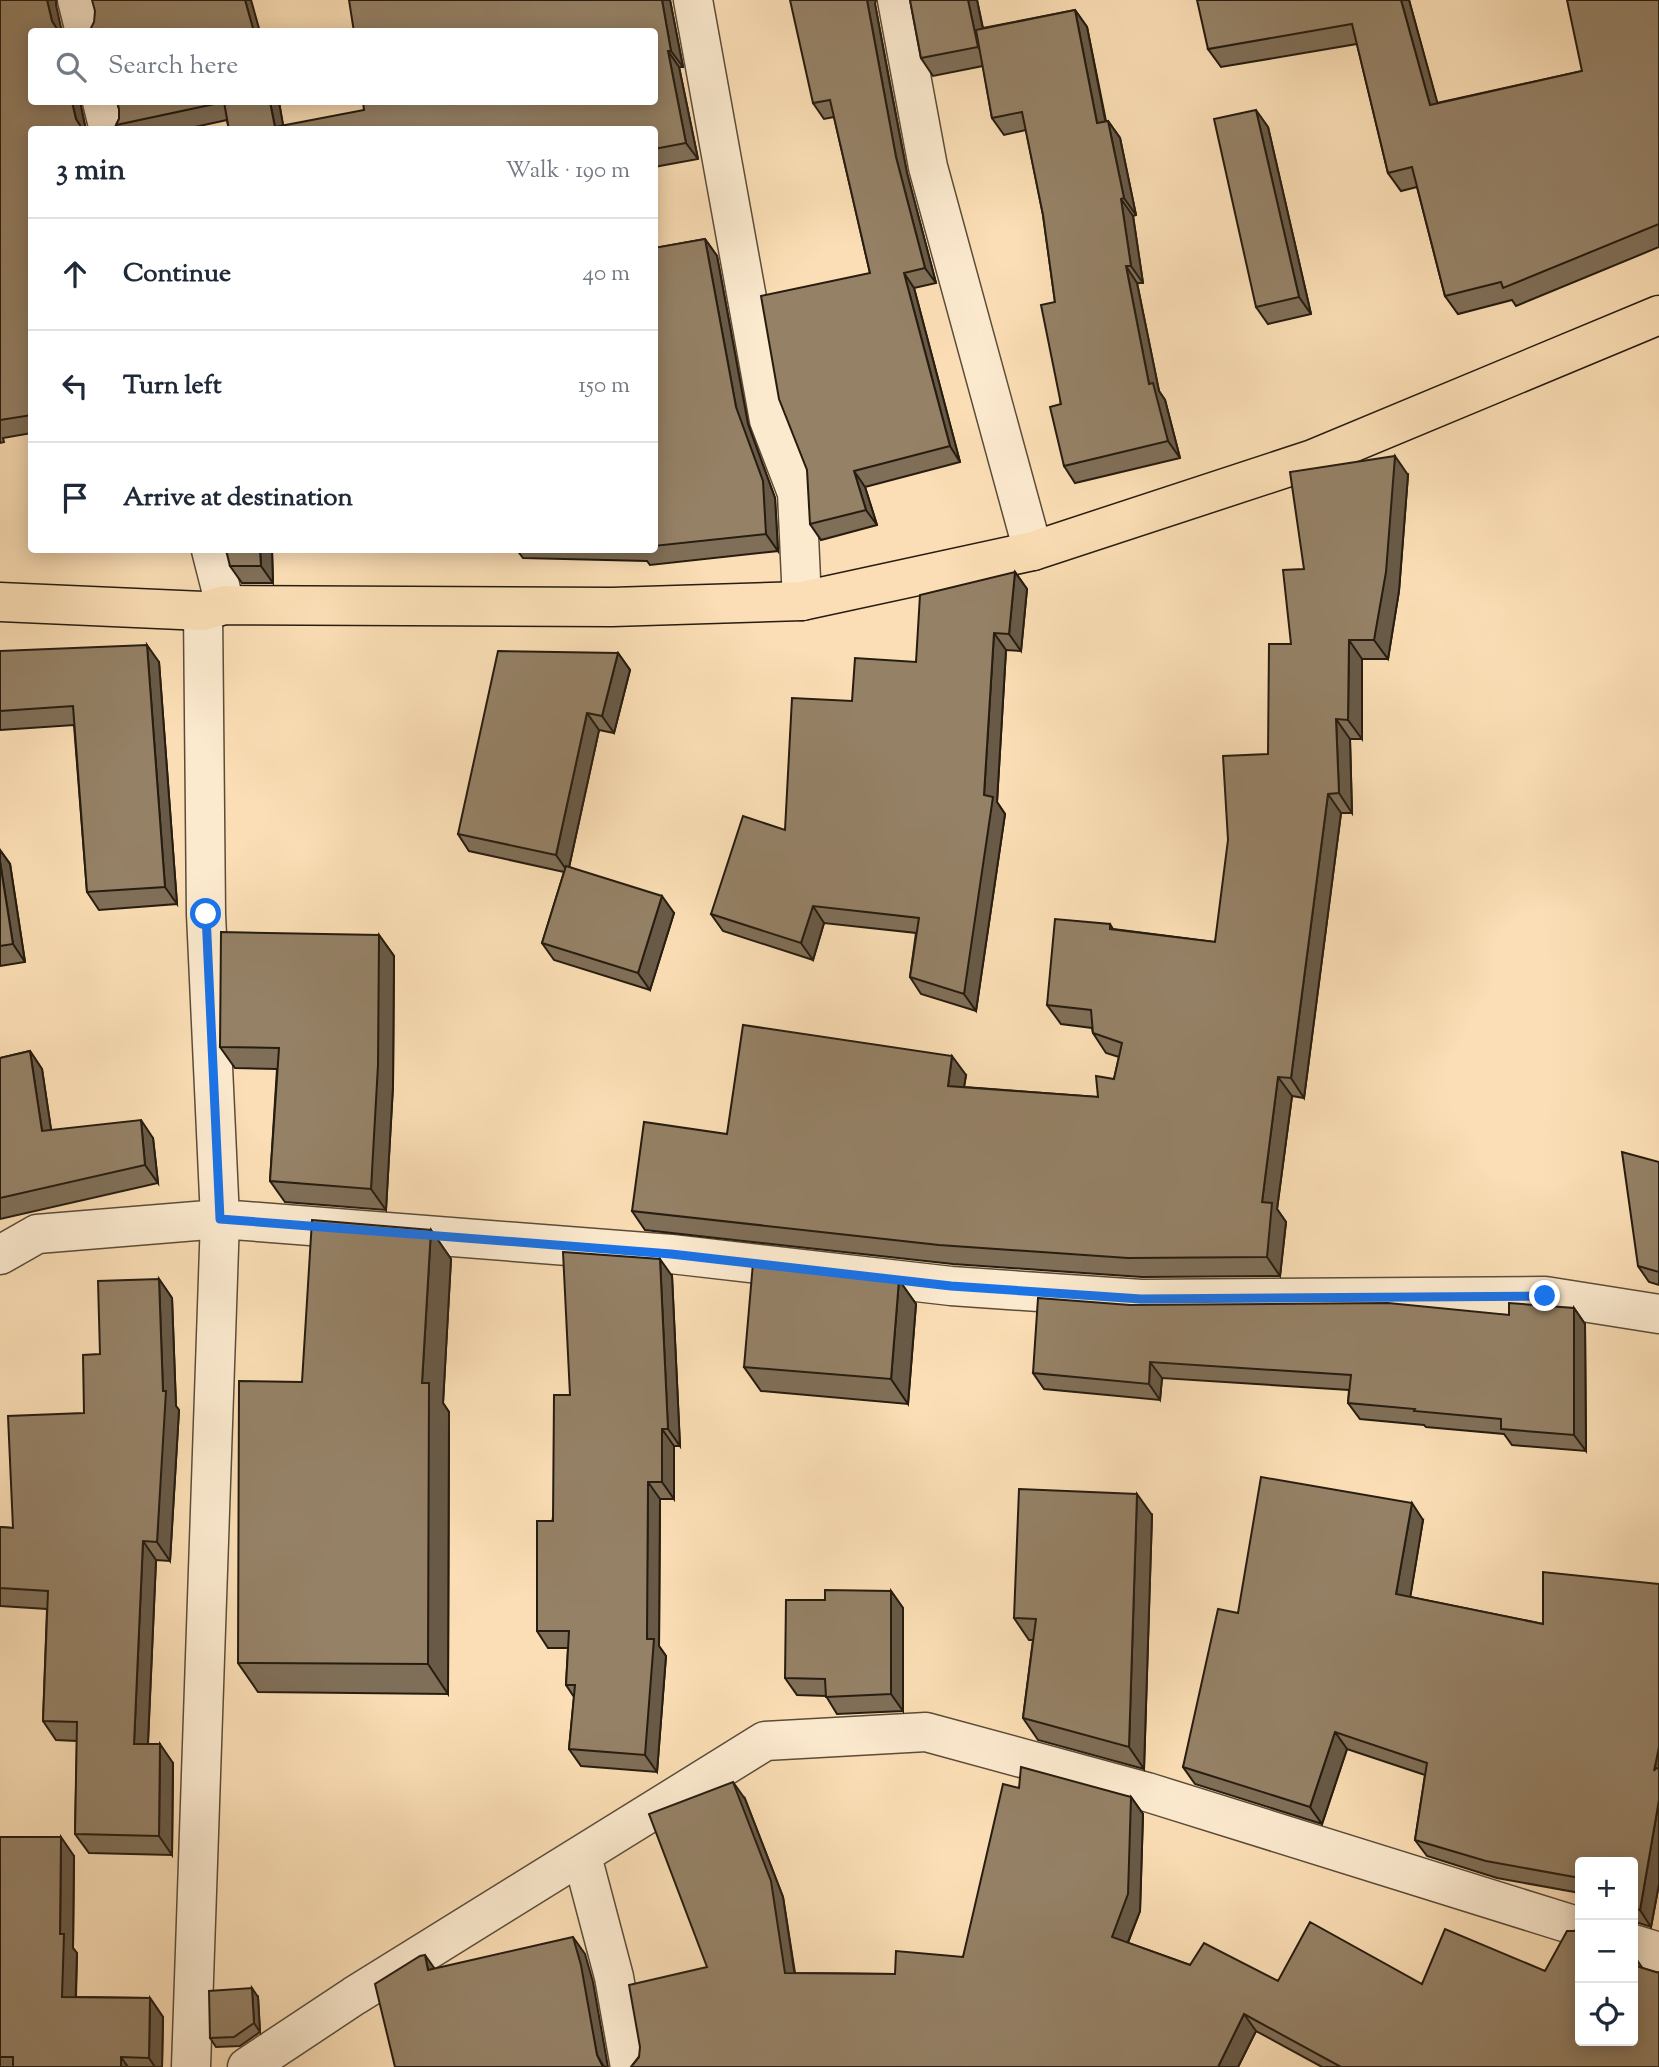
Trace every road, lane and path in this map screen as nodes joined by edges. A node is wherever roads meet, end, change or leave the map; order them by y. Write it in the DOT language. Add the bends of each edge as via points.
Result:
graph roads {
  1 [pos="77,0"];
  2 [pos="693,0"];
  3 [pos="897,0"];
  4 [pos="84,28"];
  5 [pos="103,105"];
  6 [pos="107,126"];
  7 [pos="1659,315"];
  8 [pos="1033,551"];
  9 [pos="211,553"];
  10 [pos="802,601"];
  11 [pos="0,602"];
  12 [pos="214,608"];
  13 [pos="220,1219"];
  14 [pos="0,1255"];
  15 [pos="1659,1314"];
  16 [pos="582,1856"];
  17 [pos="1575,1925"];
  18 [pos="1638,1946"];
  19 [pos="1659,1952"];
  20 [pos="191,2067"];
  21 [pos="247,2067"];
  22 [pos="630,2067"];
  1 -- 4 [label="street"];
  2 -- 10 [label="street" via="769,419 797,493"];
  3 -- 8 [label="street" via="928,167"];
  5 -- 6 [label="street"];
  7 -- 8 [label="main road" via="1313,459"];
  8 -- 10 [label="main road"];
  9 -- 12 [label="street"];
  10 -- 12 [label="main road" via="612,607"];
  11 -- 12 [label="main road"];
  12 -- 13 [label="street" via="206,914"];
  13 -- 14 [label="street" via="37,1234"];
  13 -- 15 [label="street" via="671,1254 951,1286 1141,1299 1545,1296"];
  13 -- 20 [label="street"];
  16 -- 17 [label="street" via="765,1741 926,1732 1147,1792"];
  16 -- 21 [label="street"];
  16 -- 22 [label="street" via="614,1977"];
  18 -- 19 [label="street"];
}
